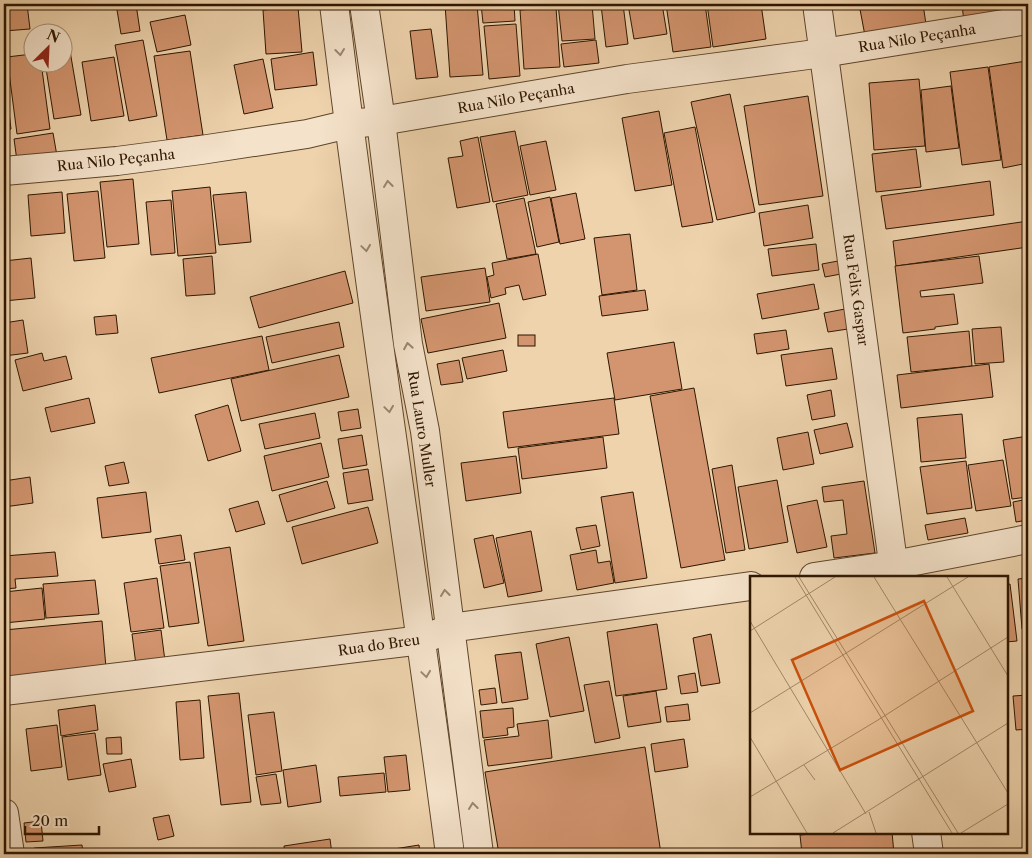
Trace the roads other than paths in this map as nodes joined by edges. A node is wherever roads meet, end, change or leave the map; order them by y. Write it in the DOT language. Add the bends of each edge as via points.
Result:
graph roads {
  1 [pos="334,4"];
  2 [pos="364,4"];
  3 [pos="817,4"];
  4 [pos="1028,20"];
  5 [pos="823,52"];
  6 [pos="380,121"];
  7 [pos="349,124"];
  8 [pos="4,171"];
  9 [pos="1028,539"];
  10 [pos="894,571"];
  11 [pos="827,576"];
  12 [pos="750,586"];
  13 [pos="450,628"];
  14 [pos="422,640"];
  15 [pos="4,691"];
  16 [pos="4,813"];
  17 [pos="926,833"];
  18 [pos="10,854"];
  19 [pos="450,854"];
  20 [pos="479,854"];
  21 [pos="929,854"];
  1 -- 7 [label="street, Rua Lauro Muller, one-way"];
  2 -- 6 [label="street, Rua Lauro Muller"];
  3 -- 5 [label="street, Rua Felix Gaspar"];
  4 -- 5 [label="street, Rua Nilo Peçanha"];
  5 -- 6 [label="street, Rua Nilo Peçanha" via="627,79"];
  5 -- 10 [label="street, Rua Felix Gaspar"];
  6 -- 7 [label="street, Rua Nilo Peçanha"];
  13 -- 6 [label="street, Rua Lauro Muller, one-way" via="425,431 408,344"];
  7 -- 8 [label="street, Rua Nilo Peçanha" via="307,134 201,150"];
  7 -- 14 [label="street, Rua Lauro Muller, one-way"];
  9 -- 10 [label="street"];
  10 -- 11 [label="street"];
  12 -- 13 [label="street, Rua do Breu"];
  13 -- 14 [label="street, Rua do Breu"];
  20 -- 13 [label="street, Rua Lauro Muller, one-way"];
  14 -- 15 [label="street, Rua do Breu"];
  14 -- 19 [label="street, Rua Lauro Muller, one-way"];
  16 -- 18 [label="street"];
  17 -- 21 [label="street"];
}
